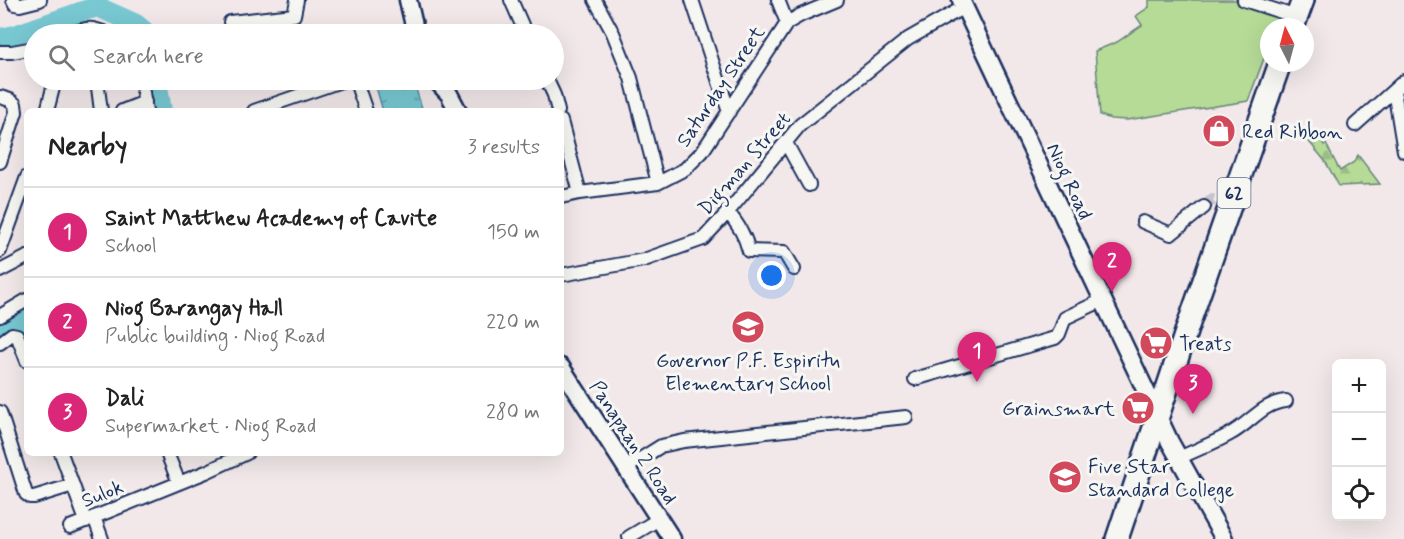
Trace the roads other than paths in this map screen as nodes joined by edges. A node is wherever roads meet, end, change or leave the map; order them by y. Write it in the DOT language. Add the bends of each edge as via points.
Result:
graph roads {
  1 [pos="13,0"];
  2 [pos="40,0"];
  3 [pos="297,0"];
  4 [pos="408,0"];
  5 [pos="511,0"];
  6 [pos="595,0"];
  7 [pos="692,0"];
  8 [pos="778,0"];
  9 [pos="837,0"];
  10 [pos="1244,0"];
  11 [pos="963,4"];
  12 [pos="1298,15"];
  13 [pos="230,22"];
  14 [pos="787,23"];
  15 [pos="414,24"];
  16 [pos="522,24"];
  17 [pos="24,50"];
  18 [pos="0,52"];
  19 [pos="1276,72"];
  20 [pos="1404,81"];
  21 [pos="52,90"];
  22 [pos="98,90"];
  23 [pos="143,90"];
  24 [pos="315,90"];
  25 [pos="359,90"];
  26 [pos="445,90"];
  27 [pos="552,90"];
  28 [pos="1394,90"];
  29 [pos="0,97"];
  30 [pos="146,107"];
  31 [pos="48,108"];
  32 [pos="100,108"];
  33 [pos="263,108"];
  34 [pos="365,108"];
  35 [pos="456,108"];
  36 [pos="557,108"];
  37 [pos="729,112"];
  38 [pos="1354,125"];
  39 [pos="564,132"];
  40 [pos="786,143"];
  41 [pos="2,148"];
  42 [pos="1404,151"];
  43 [pos="0,162"];
  44 [pos="658,183"];
  45 [pos="809,185"];
  46 [pos="580,193"];
  47 [pos="564,196"];
  48 [pos="22,201"];
  49 [pos="1204,207"];
  50 [pos="728,212"];
  51 [pos="1143,222"];
  52 [pos="0,251"];
  53 [pos="24,258"];
  54 [pos="1,268"];
  55 [pos="794,269"];
  56 [pos="564,274"];
  57 [pos="1103,300"];
  58 [pos="24,302"];
  59 [pos="0,316"];
  60 [pos="0,343"];
  61 [pos="24,353"];
  62 [pos="564,372"];
  63 [pos="915,379"];
  64 [pos="1286,401"];
  65 [pos="0,412"];
  66 [pos="1158,416"];
  67 [pos="906,417"];
  68 [pos="62,456"];
  69 [pos="168,456"];
  70 [pos="240,456"];
  71 [pos="1179,458"];
  72 [pos="626,468"];
  73 [pos="179,483"];
  74 [pos="73,485"];
  75 [pos="90,519"];
  76 [pos="659,519"];
  77 [pos="70,527"];
  78 [pos="629,537"];
  79 [pos="102,539"];
  80 [pos="672,539"];
  81 [pos="1117,539"];
  82 [pos="1224,539"];
  1 -- 2 [label="street" via="20,5"];
  3 -- 13 [label="street" via="294,15"];
  4 -- 15 [label="street"];
  5 -- 16 [label="street"];
  6 -- 44 [label="street" via="631,78"];
  7 -- 37 [label="street"];
  8 -- 14 [label="street"];
  9 -- 14 [label="street, Saturday Street"];
  10 -- 12 [label="street"];
  11 -- 40 [label="street, Digman Street" via="908,39 800,125"];
  11 -- 57 [label="street, Niog Road"];
  14 -- 37 [label="street, Saturday Street"];
  17 -- 18 [label="street"];
  19 -- 66 [label="highway, 62" via="1224,204"];
  20 -- 28 [label="street"];
  21 -- 31 [label="street"];
  22 -- 32 [label="street"];
  23 -- 30 [label="street"];
  24 -- 33 [label="street"];
  25 -- 34 [label="street"];
  26 -- 35 [label="street"];
  27 -- 36 [label="street"];
  28 -- 38 [label="street"];
  28 -- 42 [label="street"];
  29 -- 41 [label="street" via="15,104 16,112"];
  37 -- 44 [label="street, Saturday Street" via="702,152 685,169"];
  39 -- 46 [label="street"];
  40 -- 45 [label="street"];
  40 -- 50 [label="street, Digman Street"];
  41 -- 43 [label="street"];
  44 -- 46 [label="street, Saturday Street"];
  46 -- 47 [label="street, Saturday Street"];
  48 -- 52 [label="street"];
  49 -- 51 [label="street" via="1171,234"];
  50 -- 55 [label="street" via="745,236 749,251 784,252"];
  50 -- 56 [label="street, Digman Street" via="703,239 644,260"];
  53 -- 54 [label="street"];
  57 -- 63 [label="street" via="1065,318 1055,338"];
  57 -- 66 [label="street, Niog Road"];
  58 -- 59 [label="street"];
  60 -- 61 [label="street" via="12,334 17,335"];
  62 -- 72 [label="street, Panapaan 2 Road"];
  64 -- 71 [label="street" via="1268,405 1232,433"];
  65 -- 74 [label="street" via="26,494 34,497"];
  66 -- 71 [label="street, Niog Road"];
  66 -- 81 [label="highway, 62"];
  67 -- 72 [label="street" via="684,441 661,446"];
  68 -- 74 [label="street"];
  69 -- 73 [label="street"];
  70 -- 73 [label="street, Sulok"];
  71 -- 82 [label="street, Niog Road"];
  72 -- 76 [label="street, Panapaan 2 Road"];
  73 -- 75 [label="street, Sulok"];
  74 -- 75 [label="street"];
  75 -- 77 [label="street, Sulok"];
  75 -- 79 [label="street"];
  76 -- 78 [label="street"];
  76 -- 80 [label="street, Panapaan 2 Road"];
}
